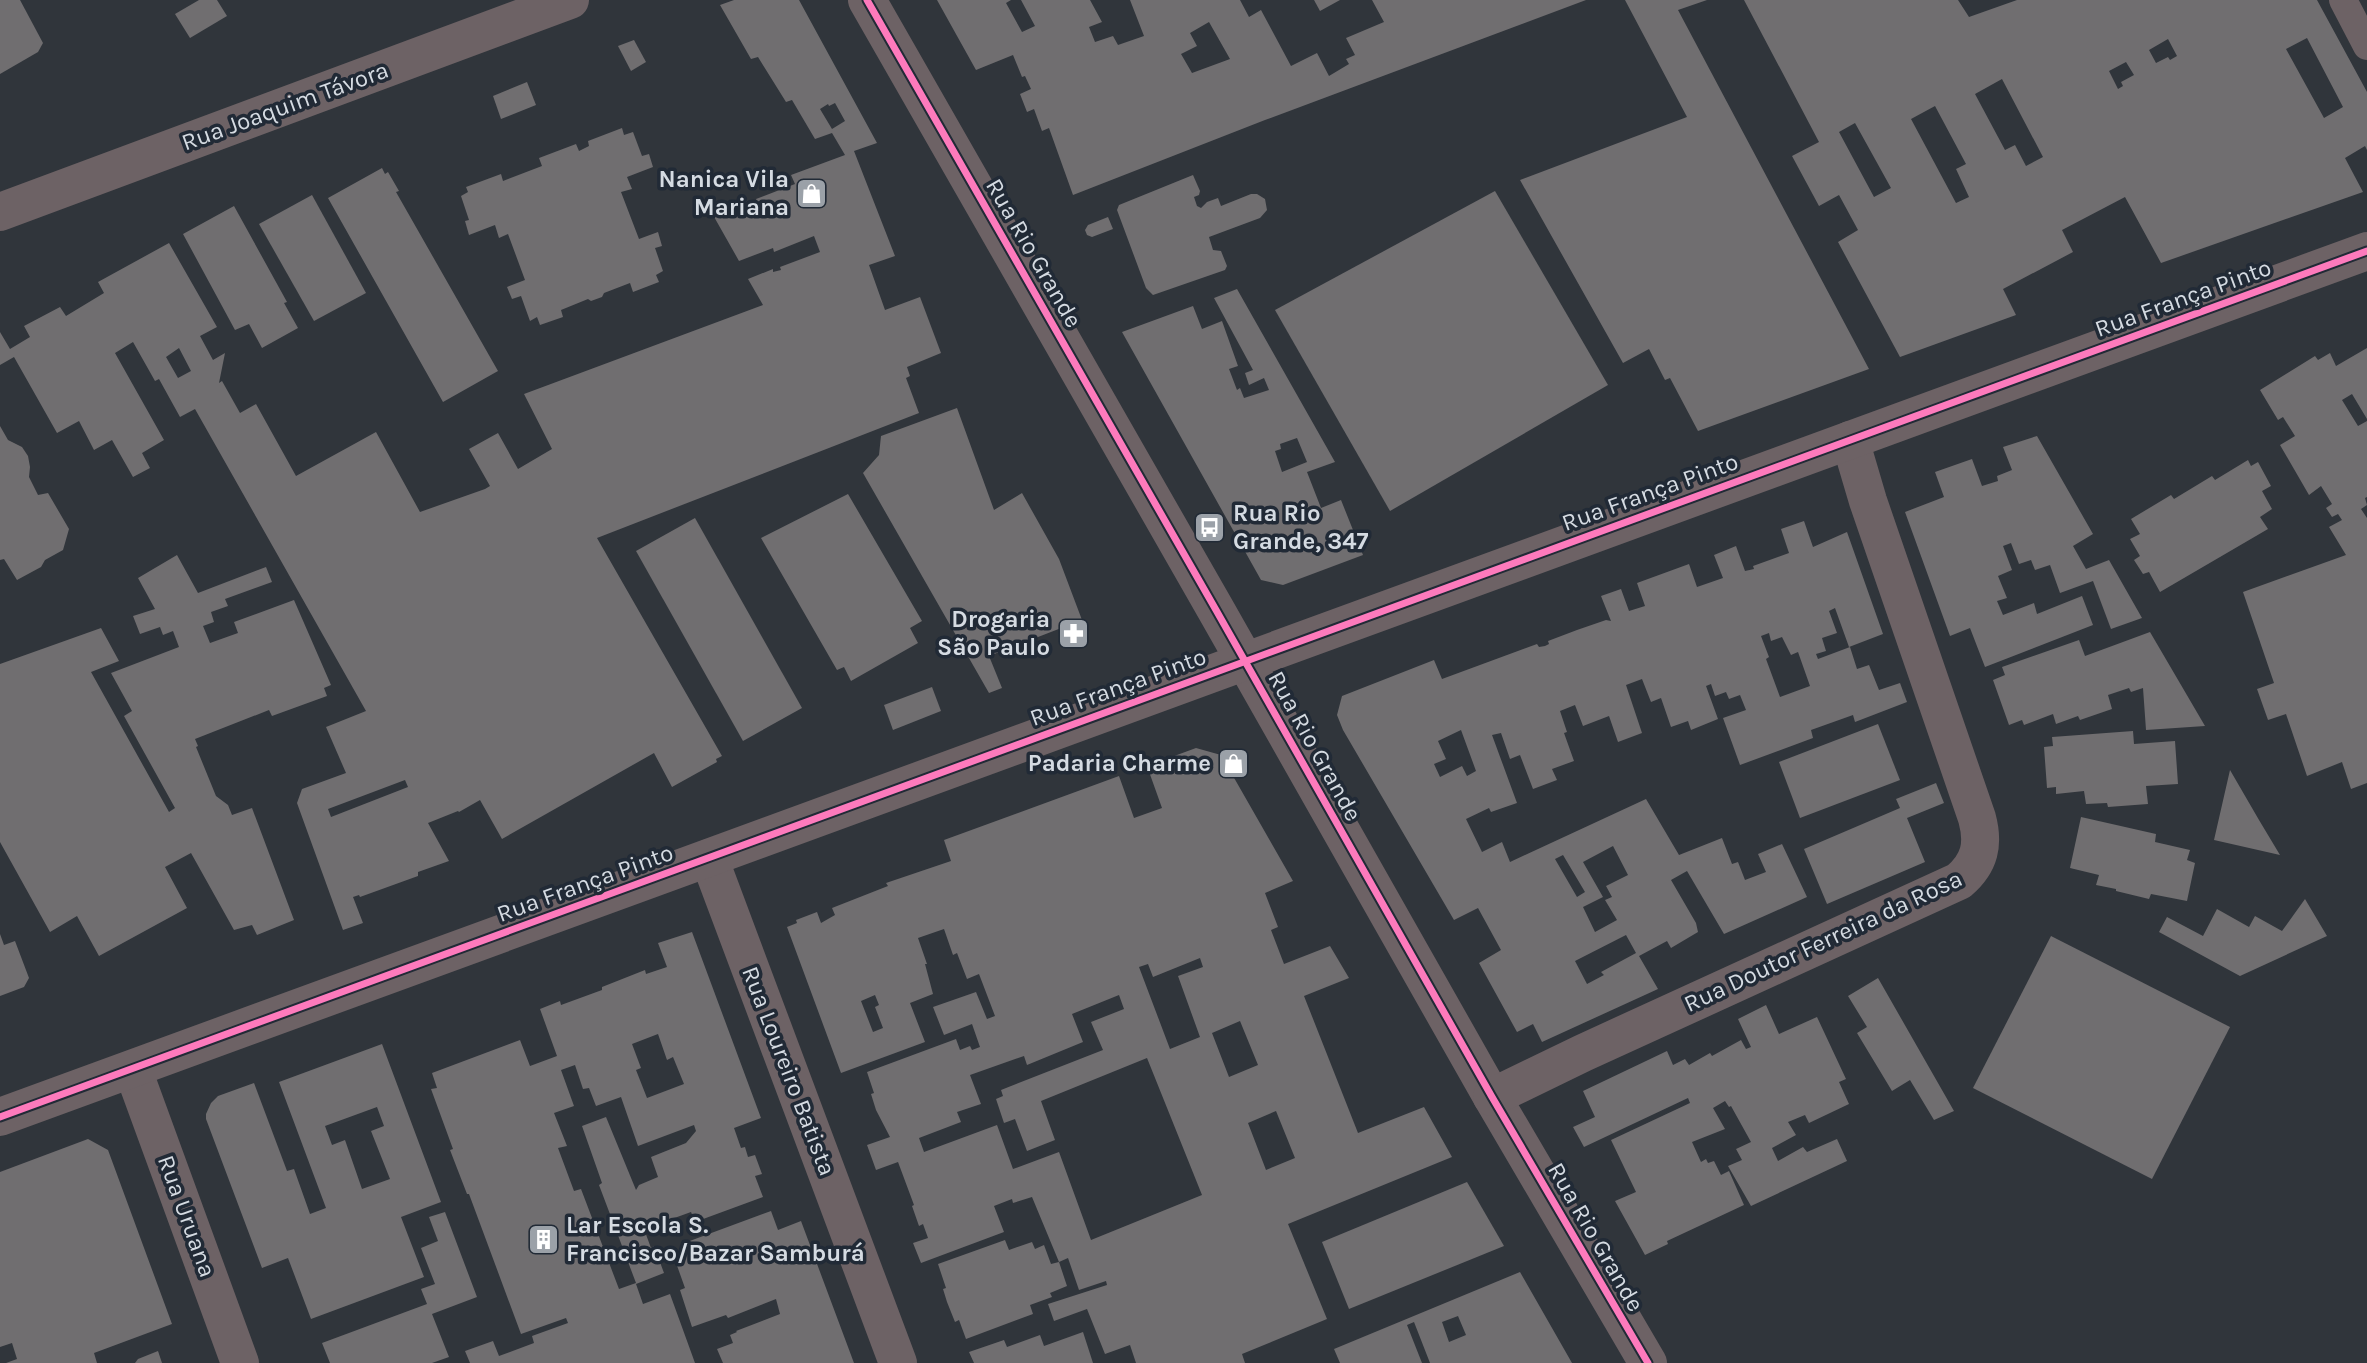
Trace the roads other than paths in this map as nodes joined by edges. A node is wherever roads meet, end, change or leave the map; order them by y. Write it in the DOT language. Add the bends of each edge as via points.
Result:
graph roads {
  1 [pos="570,0"];
  2 [pos="867,0"];
  3 [pos="2343,0"];
  4 [pos="2367,46"];
  5 [pos="0,212"];
  6 [pos="2367,251"];
  7 [pos="1850,440"];
  8 [pos="1245,661"];
  9 [pos="709,858"];
  10 [pos="133,1070"];
  11 [pos="1492,1097"];
  12 [pos="0,1117"];
  13 [pos="240,1363"];
  14 [pos="898,1363"];
  15 [pos="1648,1363"];
  1 -- 5 [label="street, Rua Joaquim Távora"];
  2 -- 8 [label="street, Rua Rio Grande"];
  3 -- 4 [label="lane"];
  6 -- 7 [label="street, Rua França Pinto"];
  7 -- 8 [label="street, Rua França Pinto"];
  7 -- 11 [label="street, Rua Doutor Ferreira da Rosa" via="1977,818 1980,854 1971,872"];
  8 -- 9 [label="street, Rua França Pinto"];
  8 -- 11 [label="street, Rua Rio Grande"];
  9 -- 10 [label="street, Rua França Pinto"];
  9 -- 14 [label="street, Rua Loureiro Batista"];
  10 -- 12 [label="street, Rua França Pinto"];
  10 -- 13 [label="street, Rua Uruana"];
  11 -- 15 [label="street, Rua Rio Grande"];
}
